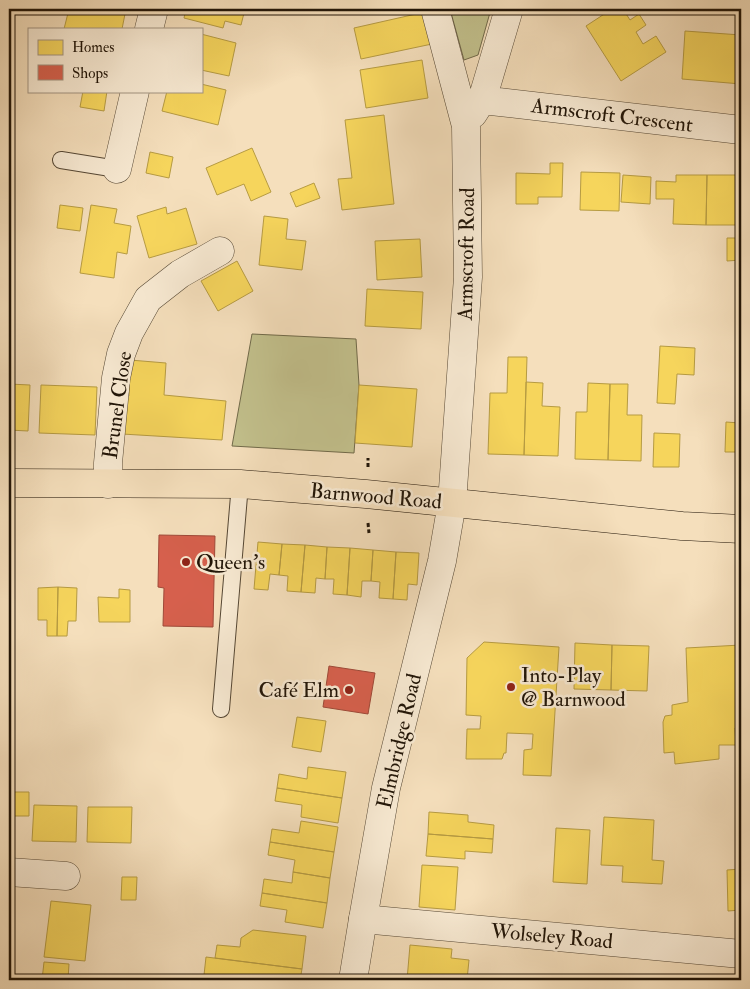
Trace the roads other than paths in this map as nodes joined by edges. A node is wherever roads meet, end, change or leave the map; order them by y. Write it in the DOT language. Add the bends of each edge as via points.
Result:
graph roads {
  1 [pos="154,9"];
  2 [pos="435,9"];
  3 [pos="509,9"];
  4 [pos="149,28"];
  5 [pos="135,92"];
  6 [pos="482,100"];
  7 [pos="466,126"];
  8 [pos="741,130"];
  9 [pos="61,160"];
  10 [pos="117,169"];
  11 [pos="220,251"];
  12 [pos="9,483"];
  13 [pos="108,484"];
  14 [pos="240,484"];
  15 [pos="452,503"];
  16 [pos="741,529"];
  17 [pos="221,709"];
  18 [pos="9,872"];
  19 [pos="66,876"];
  20 [pos="363,919"];
  21 [pos="741,954"];
  22 [pos="353,980"];
  1 -- 4 [label="street"];
  2 -- 7 [label="street, Armscroft Road"];
  3 -- 6 [label="street"];
  5 -- 10 [label="street"];
  6 -- 7 [label="street"];
  6 -- 8 [label="street, Armscroft Crescent"];
  7 -- 15 [label="street, Armscroft Road" via="468,277"];
  9 -- 10 [label="lane"];
  11 -- 13 [label="street, Brunel Close" via="180,274 148,299 129,332 120,354 116,378"];
  12 -- 13 [label="main road, Barnwood Road"];
  13 -- 14 [label="main road, Barnwood Road"];
  14 -- 15 [label="main road, Barnwood Road"];
  14 -- 17 [label="lane"];
  15 -- 16 [label="main road, Barnwood Road"];
  15 -- 20 [label="street, Elmbridge Road" via="442,561 386,788"];
  18 -- 19 [label="street"];
  20 -- 21 [label="street, Wolseley Road"];
  20 -- 22 [label="street, Elmbridge Road"];
}
